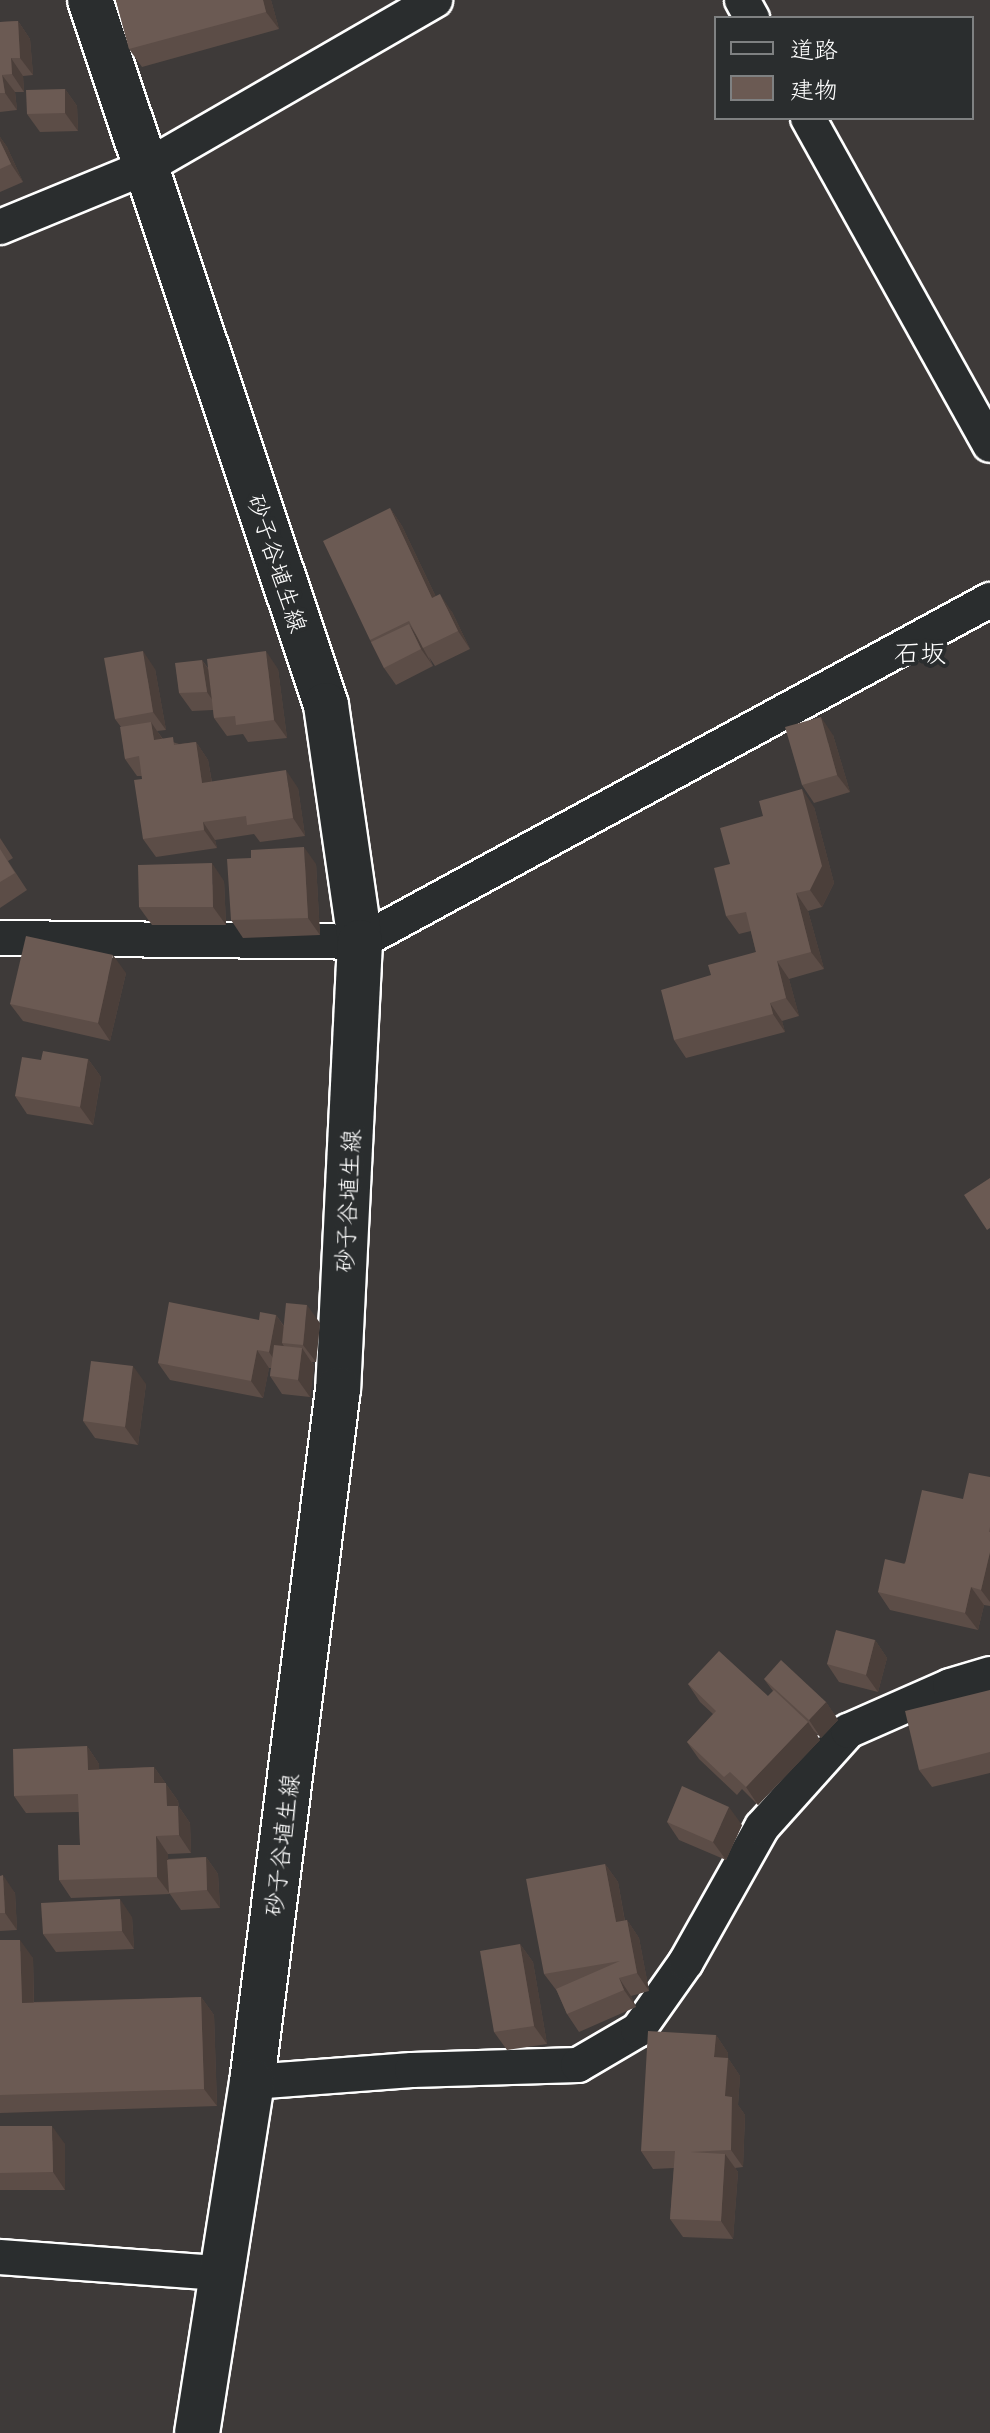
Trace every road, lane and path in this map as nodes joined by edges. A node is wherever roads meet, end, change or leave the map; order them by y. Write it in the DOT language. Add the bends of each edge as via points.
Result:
graph roads {
  1 [pos="90,0"];
  2 [pos="435,0"];
  3 [pos="809,120"];
  4 [pos="146,167"];
  5 [pos="0,227"];
  6 [pos="990,445"];
  7 [pos="990,600"];
  8 [pos="0,938"];
  9 [pos="360,942"];
  10 [pos="990,1674"];
  11 [pos="252,2082"];
  12 [pos="0,2257"];
  13 [pos="219,2273"];
  14 [pos="197,2433"];
  1 -- 4 [label="main road, 砂子谷埴生線"];
  2 -- 4 [label="street"];
  3 -- 6 [label="street"];
  4 -- 5 [label="street"];
  4 -- 9 [label="main road, 砂子谷埴生線" via="326,705"];
  7 -- 9 [label="street"];
  8 -- 9 [label="street"];
  9 -- 11 [label="main road, 砂子谷埴生線" via="338,1389"];
  10 -- 11 [label="street" via="848,1731 762,1827 686,1962 638,2030 578,2065"];
  11 -- 13 [label="main road, 砂子谷埴生線"];
  12 -- 13 [label="street"];
  13 -- 14 [label="main road, 砂子谷埴生線"];
}
